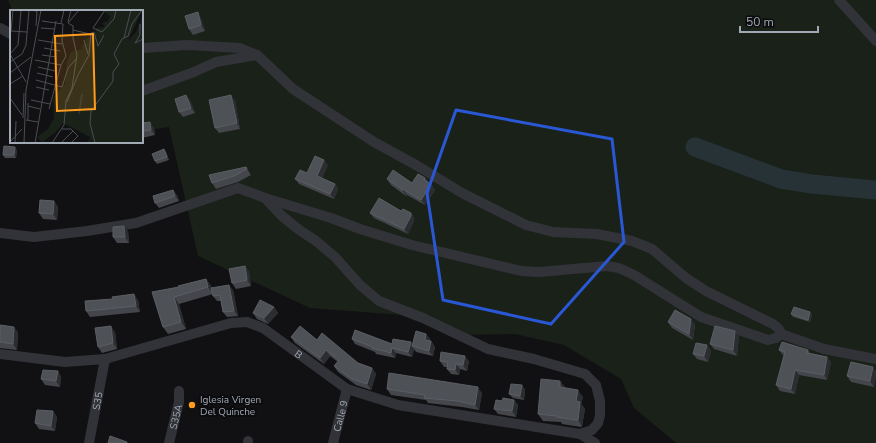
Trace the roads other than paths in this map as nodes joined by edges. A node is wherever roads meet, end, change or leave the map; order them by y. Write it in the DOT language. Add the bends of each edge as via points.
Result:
graph roads {
  1 [pos="839,0"];
  2 [pos="0,29"];
  3 [pos="10,34"];
  4 [pos="876,41"];
  5 [pos="143,48"];
  6 [pos="257,55"];
  7 [pos="143,91"];
  8 [pos="265,198"];
  9 [pos="0,233"];
  10 [pos="781,334"];
  11 [pos="0,354"];
  12 [pos="105,359"];
  13 [pos="876,359"];
  14 [pos="346,389"];
  15 [pos="178,391"];
  16 [pos="577,439"];
  17 [pos="90,443"];
  18 [pos="169,443"];
  19 [pos="333,443"];
  20 [pos="594,443"];
  1 -- 4 [label="street"];
  2 -- 3 [label="street"];
  5 -- 6 [label="street" via="187,45 240,48"];
  6 -- 7 [label="street" via="216,62"];
  6 -- 10 [label="street" via="293,89 374,142 416,164 462,193 526,225 553,232 597,234 632,241 652,249 686,278 706,291 773,324 780,329"];
  8 -- 9 [label="street" via="238,188 136,223 34,237"];
  8 -- 10 [label="street" via="412,244 521,271 539,272 607,266 619,268 701,318 768,340"];
  8 -- 16 [label="street" via="282,216 335,257 360,285 379,301 423,318 488,349 585,374 596,385 600,415 592,430"];
  10 -- 13 [label="street" via="824,349"];
  11 -- 12 [label="street, B" via="65,362"];
  12 -- 14 [label="street, B" via="232,323 247,322 263,328"];
  12 -- 17 [label="street, S35"];
  14 -- 16 [label="street, B" via="398,405"];
  14 -- 19 [label="street, Calle 9"];
  15 -- 18 [label="street, S35A" via="179,402"];
  16 -- 20 [label="street, B"];
}
